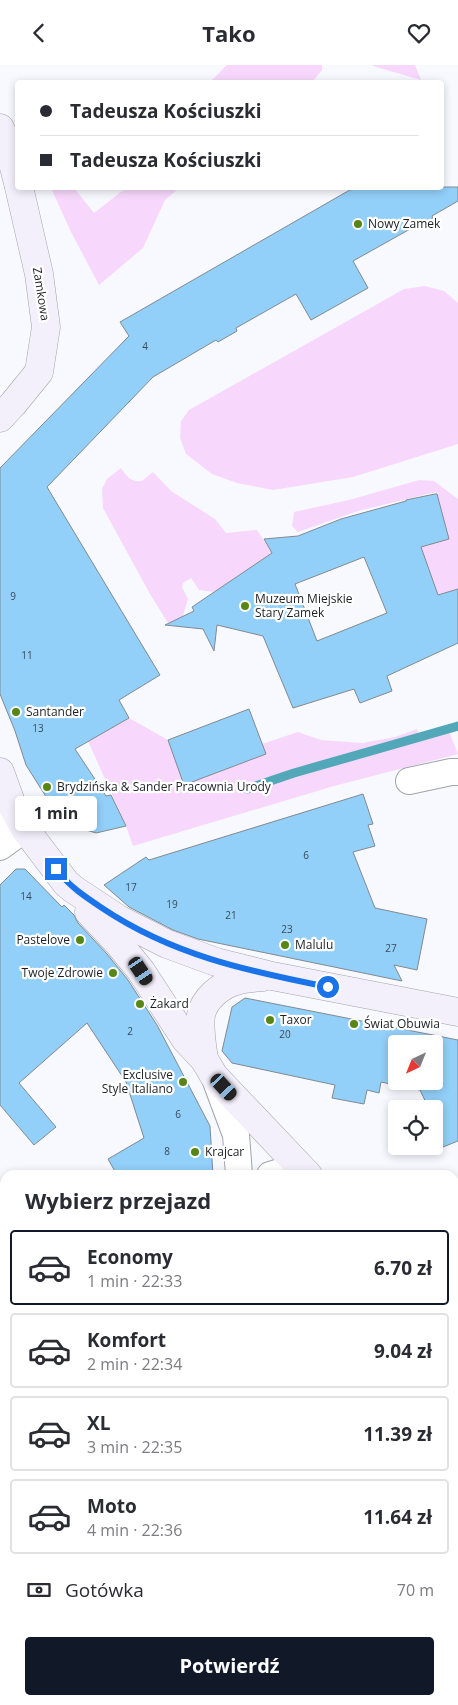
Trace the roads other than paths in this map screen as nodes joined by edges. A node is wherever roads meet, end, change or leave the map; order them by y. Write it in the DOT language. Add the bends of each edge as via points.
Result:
graph roads {
  1 [pos="0,128"];
  2 [pos="15,171"];
  3 [pos="20,190"];
  4 [pos="0,417"];
  5 [pos="0,772"];
  6 [pos="458,772"];
  7 [pos="409,781"];
  8 [pos="0,817"];
  9 [pos="25,829"];
  10 [pos="0,847"];
  11 [pos="73,889"];
  12 [pos="272,976"];
  13 [pos="458,1012"];
  14 [pos="209,1067"];
  15 [pos="239,1170"];
  16 [pos="303,1170"];
  1 -- 2 [label="street"];
  3 -- 4 [label="street, Zamkowa" via="39,274 46,327 39,371"];
  5 -- 9 [label="street"];
  6 -- 7 [label="street"];
  8 -- 9 [label="street"];
  9 -- 10 [label="street"];
  9 -- 11 [label="street"];
  11 -- 12 [label="street" via="120,920 167,944 216,962"];
  11 -- 14 [label="street" via="84,907 141,971 186,1040"];
  12 -- 13 [label="street"];
  12 -- 14 [label="street" via="237,980 220,987 211,997 201,1014 200,1032"];
  14 -- 15 [label="street" via="236,1135"];
  14 -- 16 [label="street"];
}
